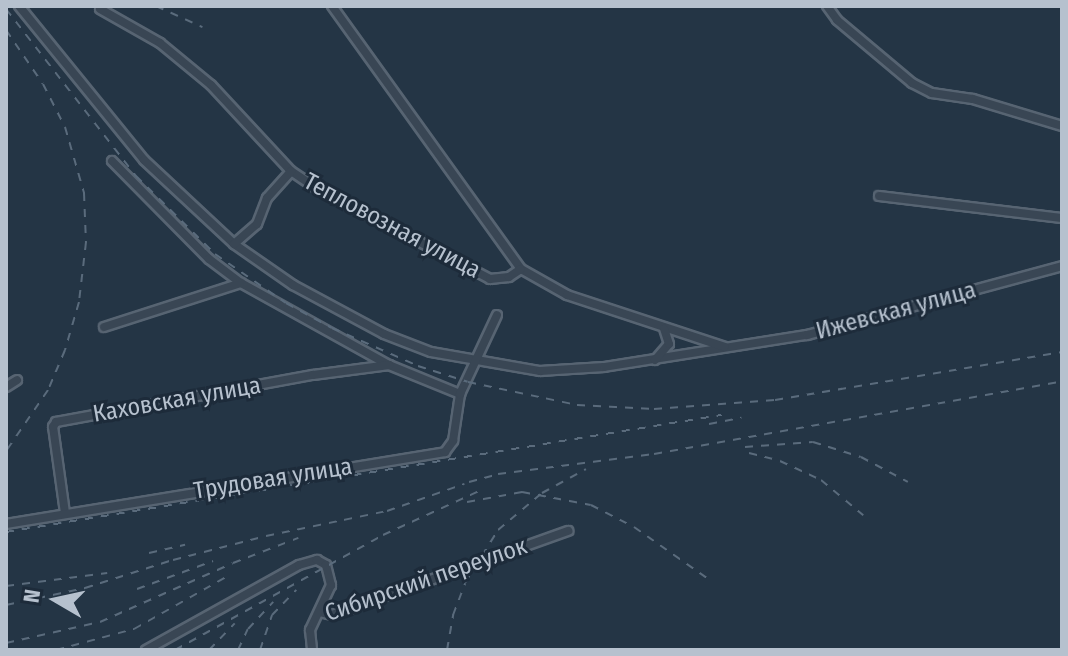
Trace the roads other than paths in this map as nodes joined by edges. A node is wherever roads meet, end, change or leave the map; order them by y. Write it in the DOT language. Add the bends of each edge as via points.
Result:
graph roads {
  1 [pos="19,6"];
  2 [pos="332,6"];
  3 [pos="827,6"];
  4 [pos="100,9"];
  5 [pos="1062,126"];
  6 [pos="112,161"];
  7 [pos="291,171"];
  8 [pos="879,196"];
  9 [pos="1062,218"];
  10 [pos="234,244"];
  11 [pos="1062,266"];
  12 [pos="521,269"];
  13 [pos="241,283"];
  14 [pos="497,315"];
  15 [pos="104,327"];
  16 [pos="663,327"];
  17 [pos="728,348"];
  18 [pos="654,360"];
  19 [pos="476,362"];
  20 [pos="389,365"];
  21 [pos="17,380"];
  22 [pos="6,387"];
  23 [pos="460,394"];
  24 [pos="65,513"];
  25 [pos="6,524"];
  26 [pos="568,531"];
  27 [pos="320,612"];
  28 [pos="146,650"];
  29 [pos="312,650"];
  1 -- 10 [label="street, Ижевская улица" via="144,160"];
  2 -- 12 [label="street"];
  3 -- 5 [label="street" via="912,83 932,93 973,99"];
  4 -- 7 [label="street, Тепловозная улица" via="160,43 201,77"];
  6 -- 13 [label="street" via="209,259"];
  7 -- 10 [label="street" via="267,198 257,224"];
  7 -- 12 [label="street, Тепловозная улица" via="490,279"];
  8 -- 9 [label="street"];
  10 -- 19 [label="street, Ижевская улица" via="293,285 384,334"];
  11 -- 17 [label="street, Ижевская улица" via="865,321"];
  12 -- 16 [label="street" via="567,295"];
  13 -- 15 [label="street"];
  13 -- 20 [label="street"];
  14 -- 19 [label="street, Трудовая улица"];
  16 -- 17 [label="street"];
  16 -- 18 [label="street" via="669,344"];
  17 -- 18 [label="street, Ижевская улица"];
  18 -- 19 [label="street, Ижевская улица" via="551,372"];
  19 -- 23 [label="street, Трудовая улица"];
  20 -- 23 [label="street"];
  20 -- 24 [label="street, Каховская улица" via="56,422"];
  21 -- 22 [label="street"];
  23 -- 24 [label="street, Трудовая улица" via="453,441 445,452"];
  24 -- 25 [label="street, Трудовая улица"];
  26 -- 27 [label="street, Сибирский переулок" via="332,615"];
  27 -- 28 [label="street" via="329,595 329,575 321,561 311,560"];
  27 -- 29 [label="street, Сибирский переулок" via="310,630"];
}
